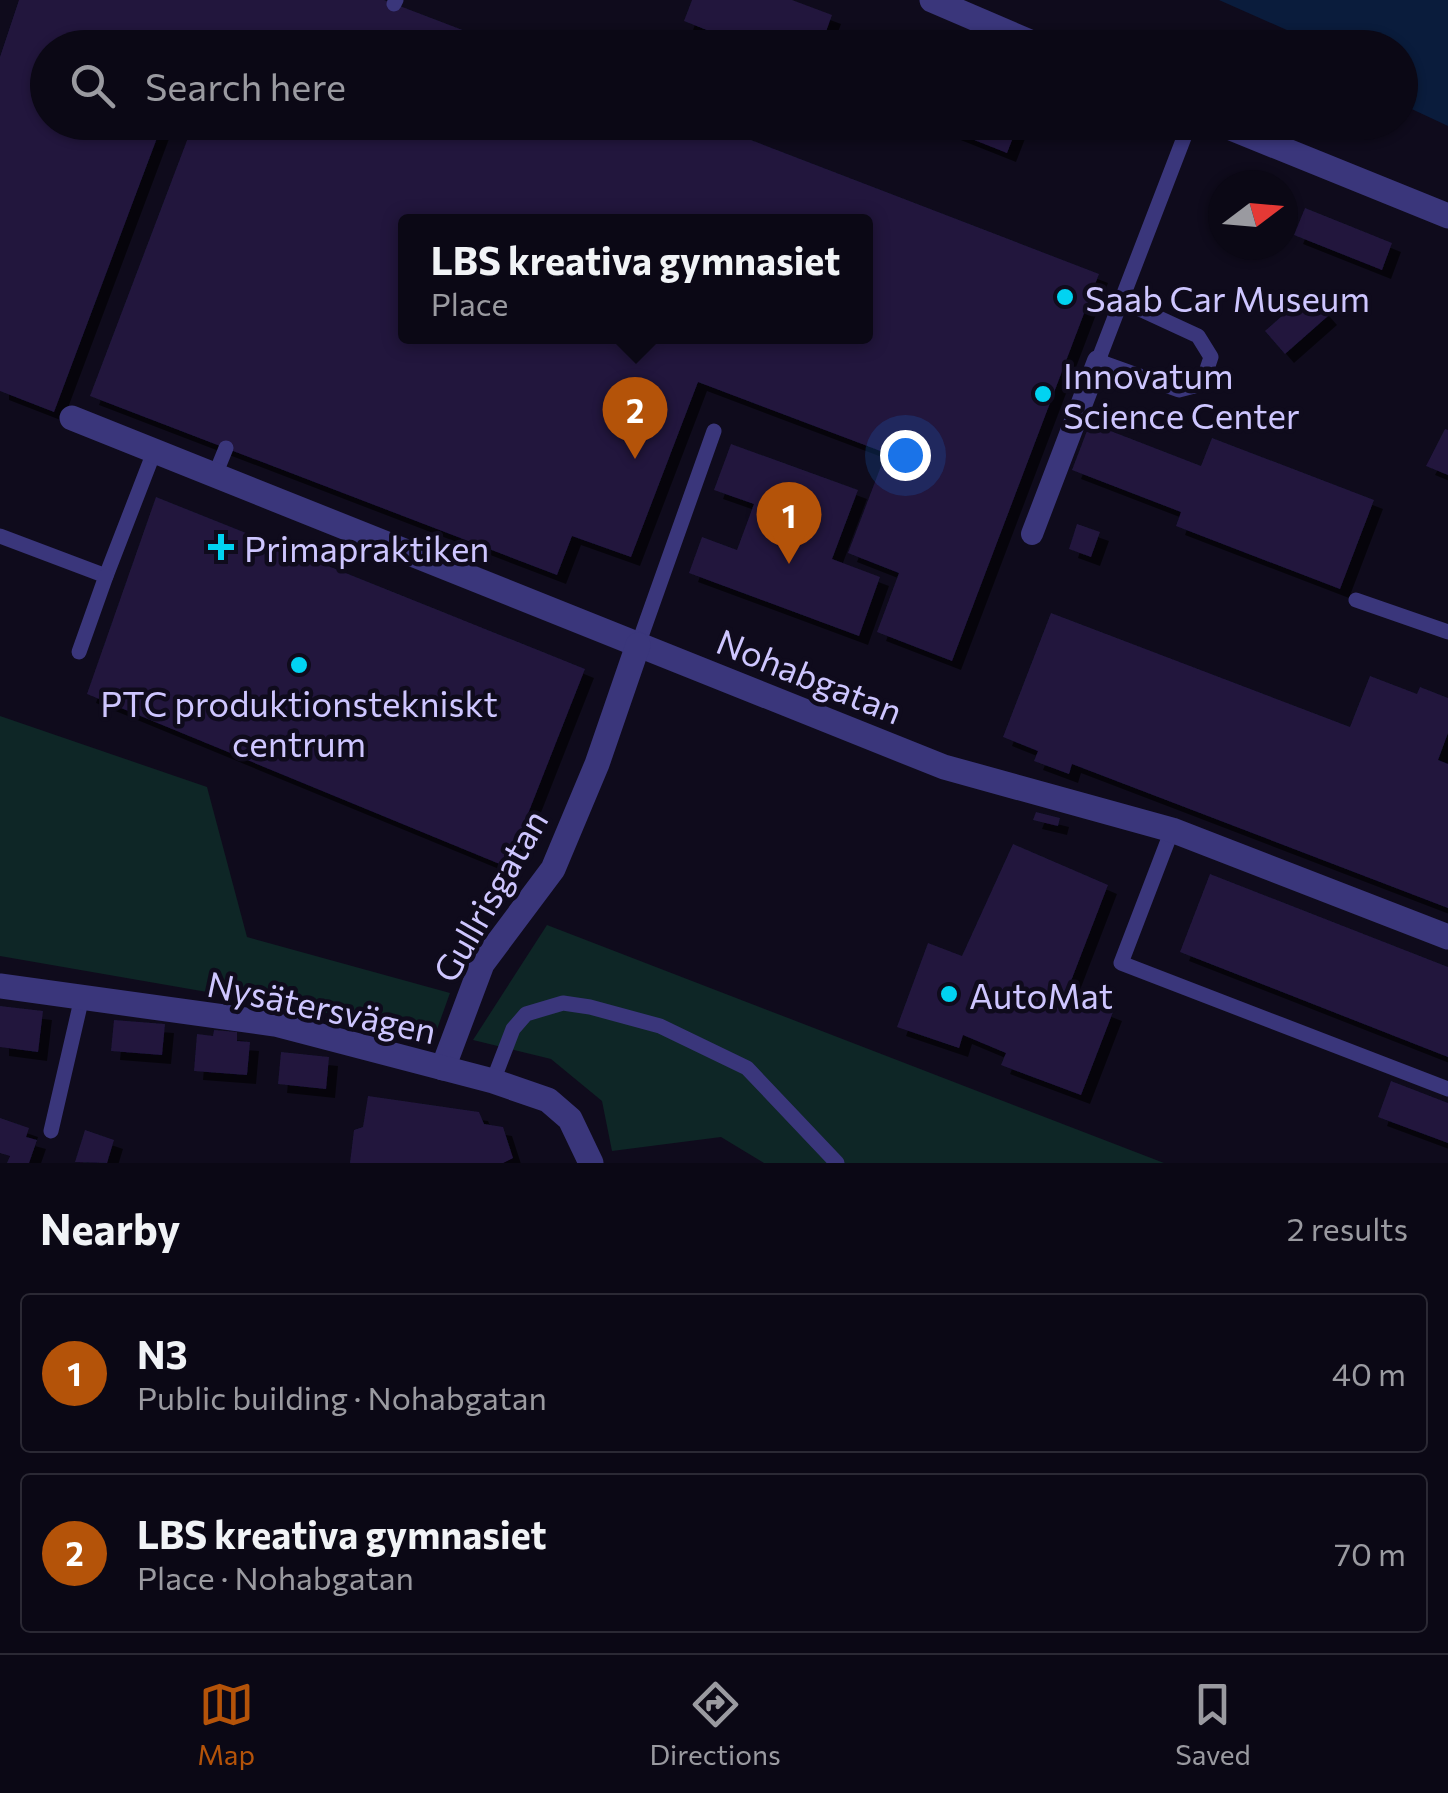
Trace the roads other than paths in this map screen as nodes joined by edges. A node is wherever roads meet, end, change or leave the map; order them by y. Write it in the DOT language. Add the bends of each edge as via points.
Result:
graph roads {
  1 [pos="932,0"];
  2 [pos="1002,30"];
  3 [pos="1183,140"];
  4 [pos="1260,140"];
  5 [pos="1448,216"];
  6 [pos="1120,300"];
  7 [pos="1098,361"];
  8 [pos="72,418"];
  9 [pos="714,431"];
  10 [pos="226,448"];
  11 [pos="154,452"];
  12 [pos="215,475"];
  13 [pos="1032,534"];
  14 [pos="0,536"];
  15 [pos="106,576"];
  16 [pos="1356,600"];
  17 [pos="1448,632"];
  18 [pos="638,645"];
  19 [pos="79,652"];
  20 [pos="1172,830"];
  21 [pos="1448,937"];
  22 [pos="0,986"];
  23 [pos="82,997"];
  24 [pos="443,1068"];
  25 [pos="493,1081"];
  26 [pos="1448,1089"];
  27 [pos="51,1132"];
  28 [pos="591,1163"];
  29 [pos="836,1163"];
  1 -- 2 [label="street"];
  3 -- 6 [label="lane"];
  4 -- 5 [label="street"];
  6 -- 7 [label="lane"];
  6 -- 7 [label="lane" via="1198,336 1211,356 1210,372 1202,384 1180,390"];
  7 -- 13 [label="street"];
  8 -- 11 [label="street, Nohabgatan"];
  9 -- 18 [label="lane"];
  10 -- 12 [label="lane"];
  11 -- 12 [label="street, Nohabgatan"];
  11 -- 15 [label="lane"];
  12 -- 18 [label="street, Nohabgatan"];
  14 -- 15 [label="lane"];
  15 -- 19 [label="lane"];
  16 -- 17 [label="lane"];
  18 -- 20 [label="street, Nohabgatan" via="944,767"];
  18 -- 24 [label="street, Gullrisgatan" via="553,869 482,964"];
  20 -- 21 [label="street, Nohabgatan"];
  20 -- 26 [label="lane" via="1121,962"];
  22 -- 23 [label="street, Nysätersvägen"];
  23 -- 24 [label="street, Nysätersvägen" via="275,1024"];
  23 -- 27 [label="lane"];
  24 -- 25 [label="street, Nysätersvägen"];
  25 -- 28 [label="street, Nysätersvägen" via="548,1100 570,1119"];
  25 -- 29 [label="lane" via="513,1029 526,1014 563,1002 590,1006 660,1026 747,1068"];
}
